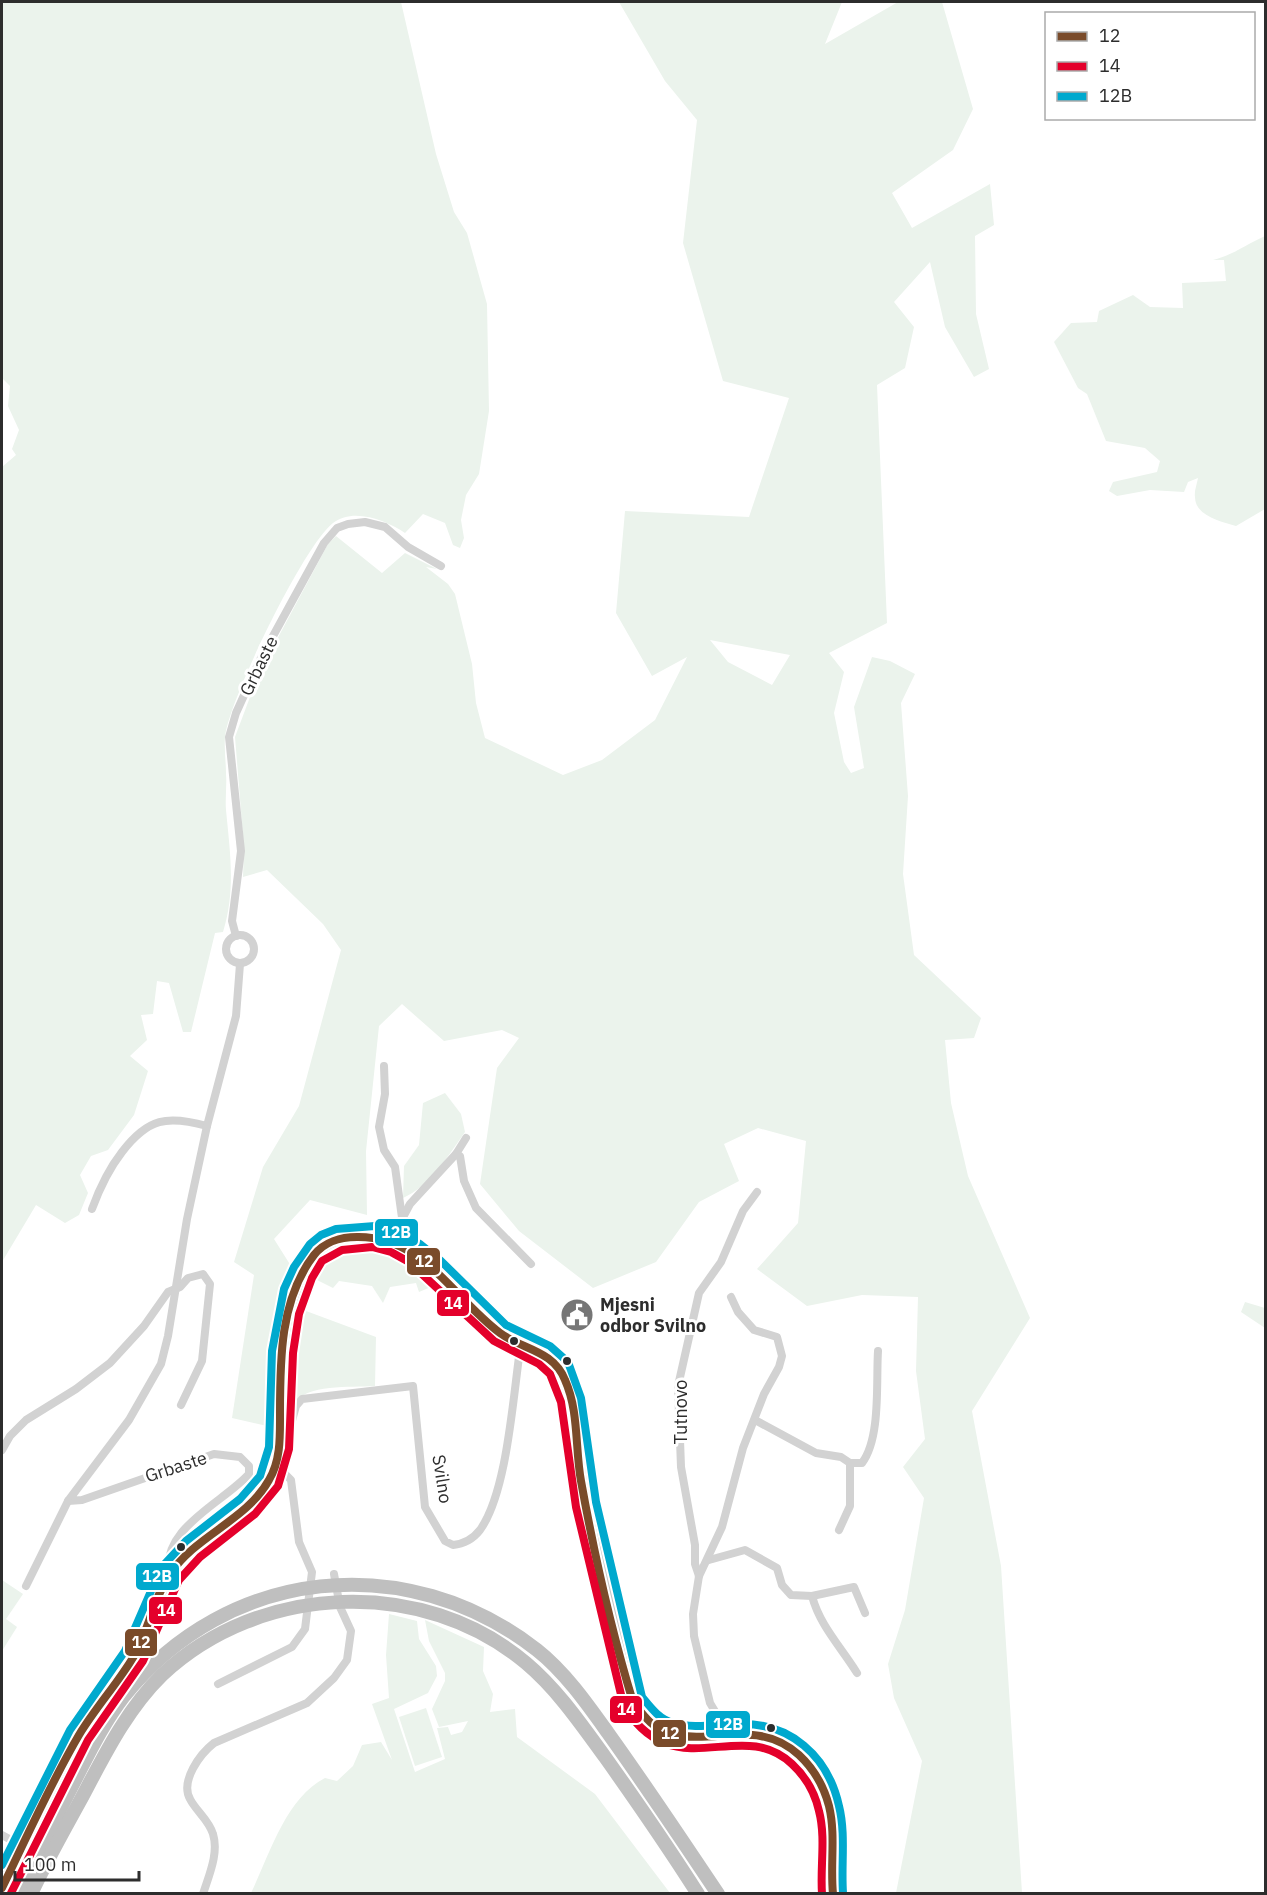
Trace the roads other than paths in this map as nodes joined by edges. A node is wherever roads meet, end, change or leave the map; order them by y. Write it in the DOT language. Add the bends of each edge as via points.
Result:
graph roads {
  1 [pos="441,566"];
  2 [pos="236,936"];
  3 [pos="240,964"];
  4 [pos="384,1066"];
  5 [pos="207,1126"];
  6 [pos="466,1138"];
  7 [pos="456,1154"];
  8 [pos="757,1192"];
  9 [pos="93,1209"];
  10 [pos="402,1219"];
  11 [pos="531,1264"];
  12 [pos="438,1272"];
  13 [pos="174,1289"];
  14 [pos="731,1298"];
  15 [pos="521,1343"];
  16 [pos="878,1351"];
  17 [pos="181,1405"];
  18 [pos="755,1420"];
  19 [pos="279,1444"];
  20 [pos="2,1450"];
  21 [pos="850,1463"];
  22 [pos="276,1465"];
  23 [pos="68,1501"];
  24 [pos="839,1530"];
  25 [pos="709,1560"];
  26 [pos="334,1574"];
  27 [pos="169,1576"];
  28 [pos="699,1576"];
  29 [pos="26,1586"];
  30 [pos="812,1596"];
  31 [pos="865,1613"];
  32 [pos="857,1673"];
  33 [pos="218,1684"];
  34 [pos="749,1733"];
  35 [pos="2,1835"];
  36 [pos="22,1846"];
  37 [pos="2,1888"];
  38 [pos="18,1893"];
  39 [pos="32,1893"];
  40 [pos="203,1893"];
  41 [pos="698,1893"];
  42 [pos="718,1893"];
  43 [pos="833,1893"];
  1 -- 2 [label="street, Grbaste" via="408,547 385,527 365,522 337,528 324,543 261,658 229,737 241,850 232,921"];
  2 -- 3 [label="street, Grbaste" via="226,945 226,954"];
  2 -- 3 [label="street" via="250,939 255,947 253,957"];
  3 -- 5 [label="street" via="236,1016"];
  4 -- 10 [label="street, Svilno" via="385,1094 379,1127 384,1150 395,1167"];
  5 -- 9 [label="street" via="173,1119 139,1132 110,1168"];
  5 -- 13 [label="street"];
  6 -- 7 [label="street"];
  7 -- 10 [label="street" via="410,1204"];
  7 -- 11 [label="street" via="460,1156 464,1182 476,1208"];
  8 -- 28 [label="street, Tutnovo" via="743,1211 721,1262 699,1293 678,1386 682,1477"];
  10 -- 12 [label="street, Svilno" via="437,1263"];
  12 -- 15 [label="main road, Svilno" via="495,1329"];
  12 -- 19 [label="main road, Svilno" via="409,1250 370,1238 335,1240 315,1253 304,1270 286,1320 281,1349"];
  13 -- 17 [label="street" via="196,1274 203,1274 210,1284 202,1362"];
  13 -- 20 [label="street" via="110,1363 26,1420"];
  13 -- 23 [label="street" via="161,1364 129,1420"];
  14 -- 18 [label="street, Tutnovo" via="745,1322 754,1330 777,1337 780,1344 779,1367"];
  15 -- 19 [label="street, Svilno" via="496,1496 479,1532 462,1544 453,1545 446,1540 425,1507 413,1386 302,1399 296,1406 288,1439"];
  15 -- 34 [label="main road, Svilno" via="548,1356 567,1382 583,1489 629,1688 639,1714 652,1726 670,1734 703,1737"];
  16 -- 21 [label="street" via="871,1443 862,1463"];
  18 -- 21 [label="street" via="805,1448"];
  18 -- 25 [label="street, Tutnovo"];
  19 -- 22 [label="main road, Svilno"];
  21 -- 24 [label="street" via="850,1506"];
  22 -- 27 [label="main road, Svilno" via="256,1498 182,1558"];
  22 -- 33 [label="street" via="291,1480 299,1542 312,1572 305,1629 292,1647"];
  23 -- 27 [label="street, Grbaste" via="82,1500 214,1454 240,1457 249,1466 249,1473 186,1527 169,1555"];
  23 -- 29 [label="street"];
  25 -- 28 [label="street, Tutnovo"];
  25 -- 30 [label="street" via="750,1552 777,1568 784,1591"];
  26 -- 40 [label="street" via="340,1607 351,1631 347,1660 307,1703 208,1748 189,1775 186,1789 190,1799 214,1835 214,1861"];
  27 -- 36 [label="main road, Svilno" via="133,1656 80,1735"];
  28 -- 34 [label="street, Tutnovo" via="693,1626 710,1703 716,1713"];
  30 -- 31 [label="street" via="854,1587"];
  30 -- 32 [label="street" via="820,1621"];
  34 -- 43 [label="main road, Svilno" via="774,1737 792,1746 820,1784 830,1811"];
  35 -- 36 [label="street"];
  36 -- 37 [label="main road, Svilno"];
  38 -- 42 [label="highway" via="92,1747 122,1698 150,1667 191,1632 223,1614 286,1591 357,1583 428,1594 465,1607 539,1651 583,1698"];
  39 -- 41 [label="highway" via="105,1753 162,1675 201,1645 256,1618 290,1608 352,1600 425,1610 470,1627 527,1664 572,1711"];
}
